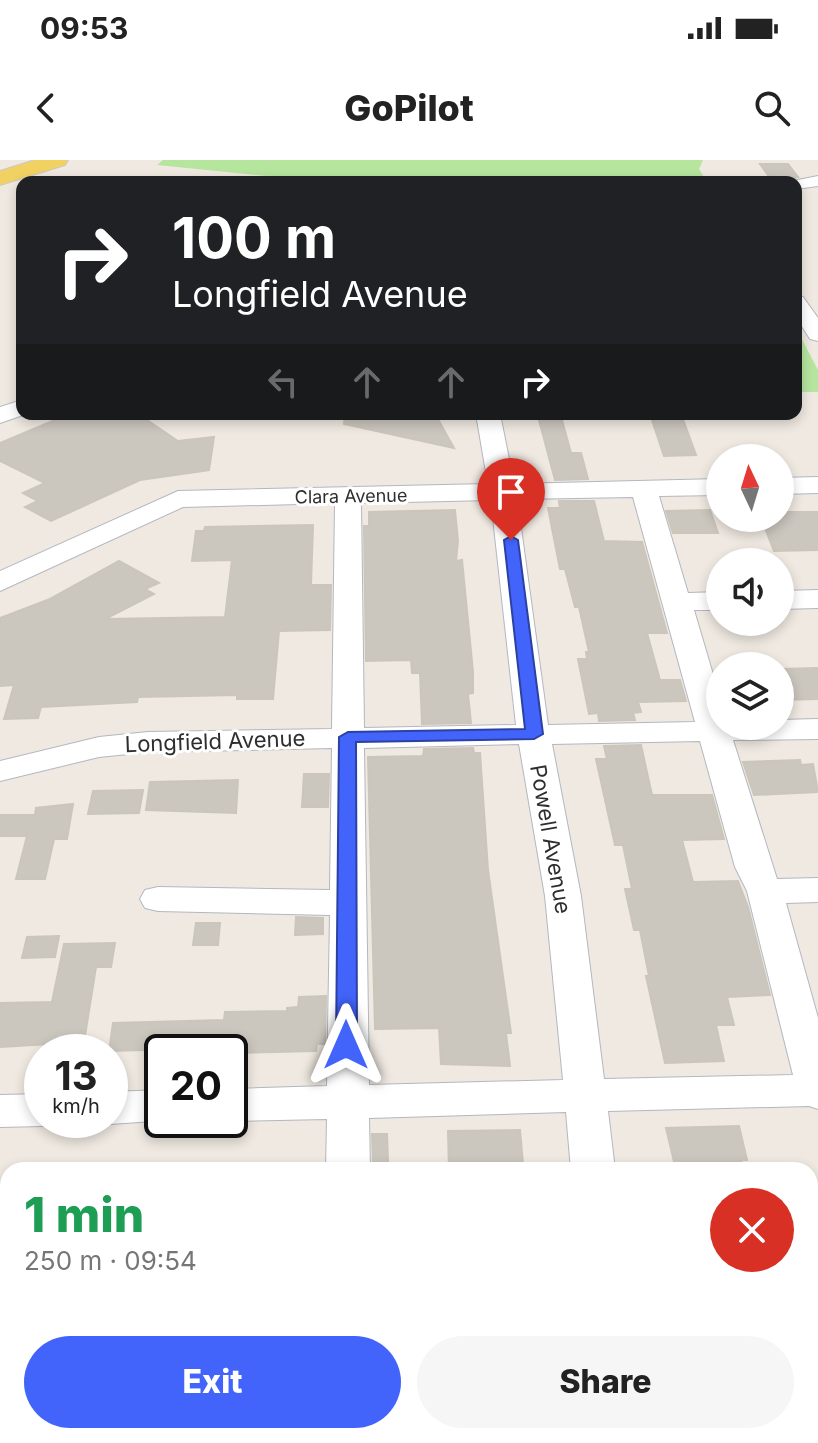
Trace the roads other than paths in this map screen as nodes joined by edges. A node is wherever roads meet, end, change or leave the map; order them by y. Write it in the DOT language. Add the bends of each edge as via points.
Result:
graph roads {
  1 [pos="57,160"];
  2 [pos="0,178"];
  3 [pos="802,310"];
  4 [pos="818,334"];
  5 [pos="489,420"];
  6 [pos="818,485"];
  7 [pos="794,486"];
  8 [pos="706,487"];
  9 [pos="644,489"];
  10 [pos="503,493"];
  11 [pos="348,497"];
  12 [pos="0,582"];
  13 [pos="818,599"];
  14 [pos="794,600"];
  15 [pos="706,601"];
  16 [pos="677,602"];
  17 [pos="706,700"];
  18 [pos="794,729"];
  19 [pos="818,729"];
  20 [pos="706,731"];
  21 [pos="534,734"];
  22 [pos="348,737"];
  23 [pos="718,740"];
  24 [pos="0,771"];
  25 [pos="818,890"];
  26 [pos="765,891"];
  27 [pos="158,899"];
  28 [pos="346,903"];
  29 [pos="818,1091"];
  30 [pos="584,1096"];
  31 [pos="346,1101"];
  32 [pos="248,1104"];
  33 [pos="24,1110"];
  34 [pos="0,1111"];
  35 [pos="348,1162"];
  36 [pos="592,1162"];
  1 -- 2 [label="main road"];
  3 -- 4 [label="street"];
  5 -- 10 [label="street, Powell Avenue"];
  6 -- 7 [label="street"];
  8 -- 9 [label="street, Clara Avenue"];
  9 -- 10 [label="street, Clara Avenue"];
  9 -- 16 [label="street"];
  10 -- 11 [label="street, Clara Avenue"];
  10 -- 21 [label="street, Powell Avenue"];
  11 -- 12 [label="street, Clara Avenue" via="168,501"];
  11 -- 22 [label="street"];
  13 -- 14 [label="street"];
  15 -- 16 [label="street"];
  16 -- 17 [label="street"];
  18 -- 19 [label="street, Longfield Avenue"];
  20 -- 21 [label="street, Longfield Avenue"];
  21 -- 22 [label="street, Longfield Avenue"];
  21 -- 30 [label="street, Powell Avenue" via="563,896"];
  22 -- 24 [label="street, Longfield Avenue" via="118,744"];
  22 -- 28 [label="street"];
  23 -- 26 [label="street" via="753,867"];
  25 -- 26 [label="street"];
  26 -- 29 [label="street"];
  27 -- 28 [label="street"];
  28 -- 31 [label="street"];
  29 -- 30 [label="street"];
  30 -- 31 [label="street"];
  30 -- 36 [label="street, Powell Avenue"];
  31 -- 32 [label="street"];
  31 -- 35 [label="street"];
  33 -- 34 [label="street"];
}
